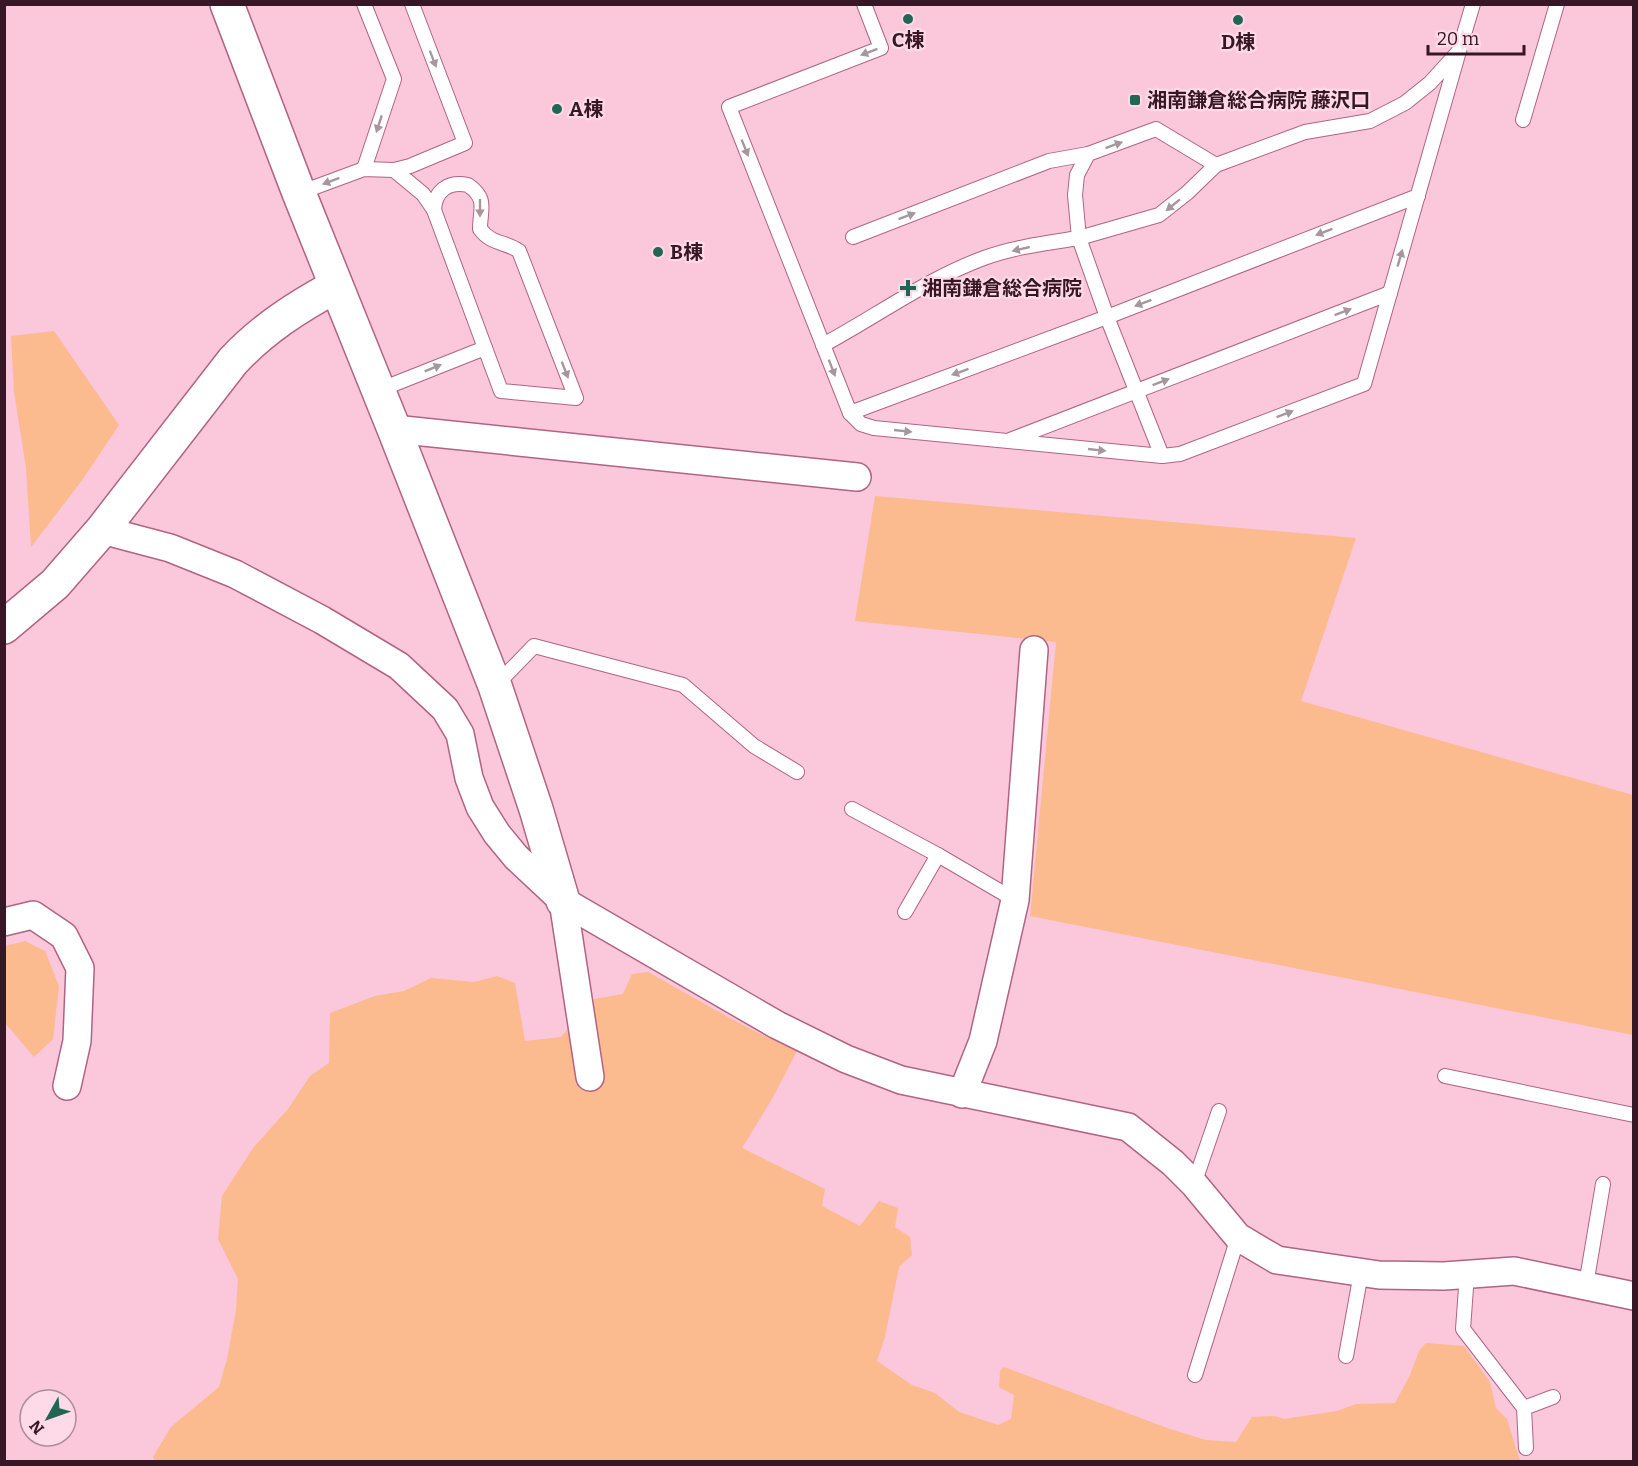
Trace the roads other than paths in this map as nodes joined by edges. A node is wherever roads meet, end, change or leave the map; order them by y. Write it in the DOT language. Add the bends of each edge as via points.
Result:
graph roads {
  1 [pos="227,4"];
  2 [pos="364,4"];
  3 [pos="412,4"];
  4 [pos="864,4"];
  5 [pos="1473,4"];
  6 [pos="1557,4"];
  7 [pos="1459,51"];
  8 [pos="1524,120"];
  9 [pos="1088,154"];
  10 [pos="1216,165"];
  11 [pos="364,169"];
  12 [pos="394,170"];
  13 [pos="299,193"];
  14 [pos="1418,196"];
  15 [pos="434,210"];
  16 [pos="853,237"];
  17 [pos="1078,238"];
  18 [pos="336,286"];
  19 [pos="1390,293"];
  20 [pos="1107,317"];
  21 [pos="823,345"];
  22 [pos="485,348"];
  23 [pos="379,390"];
  24 [pos="1136,392"];
  25 [pos="850,413"];
  26 [pos="394,429"];
  27 [pos="1008,441"];
  28 [pos="1162,456"];
  29 [pos="857,477"];
  30 [pos="102,530"];
  31 [pos="4,627"];
  32 [pos="1034,650"];
  33 [pos="495,686"];
  34 [pos="797,772"];
  35 [pos="852,809"];
  36 [pos="938,855"];
  37 [pos="1015,900"];
  38 [pos="563,901"];
  39 [pos="905,912"];
  40 [pos="4,922"];
  41 [pos="1445,1076"];
  42 [pos="590,1077"];
  43 [pos="67,1086"];
  44 [pos="962,1094"];
  45 [pos="1219,1111"];
  46 [pos="1634,1114"];
  47 [pos="1194,1184"];
  48 [pos="1603,1184"];
  49 [pos="1238,1237"];
  50 [pos="1361,1273"];
  51 [pos="1467,1274"];
  52 [pos="1586,1285"];
  53 [pos="1634,1296"];
  54 [pos="1346,1356"];
  55 [pos="1195,1375"];
  56 [pos="1553,1397"];
  57 [pos="1524,1408"];
  58 [pos="1526,1448"];
  1 -- 13 [label="street"];
  2 -- 11 [label="lane, one-way" via="393,79"];
  3 -- 12 [label="lane, one-way" via="465,143"];
  4 -- 21 [label="lane, one-way" via="881,48 729,107"];
  5 -- 7 [label="lane"];
  6 -- 8 [label="lane"];
  7 -- 10 [label="lane" via="1405,103 1371,121 1305,132"];
  7 -- 14 [label="lane"];
  9 -- 10 [label="lane, one-way" via="1156,129"];
  16 -- 9 [label="lane, one-way" via="1049,161"];
  9 -- 17 [label="lane" via="1077,175"];
  10 -- 17 [label="lane, one-way" via="1159,215"];
  11 -- 12 [label="lane"];
  11 -- 13 [label="lane, one-way"];
  12 -- 15 [label="lane" via="423,194"];
  13 -- 18 [label="street"];
  19 -- 14 [label="lane, one-way"];
  14 -- 20 [label="lane, one-way"];
  15 -- 22 [label="lane"];
  15 -- 22 [label="lane, one-way" via="438,194 451,184 468,185 480,196 480,229 487,238 519,251 576,398 501,391"];
  17 -- 20 [label="lane"];
  17 -- 21 [label="lane, one-way" via="986,257 934,280"];
  18 -- 23 [label="street"];
  18 -- 30 [label="street" via="298,307 252,341"];
  24 -- 19 [label="lane, one-way"];
  28 -- 19 [label="lane, one-way" via="1180,454 1364,384"];
  20 -- 24 [label="lane"];
  20 -- 25 [label="lane, one-way"];
  21 -- 25 [label="lane, one-way"];
  23 -- 22 [label="lane, one-way"];
  23 -- 26 [label="street"];
  24 -- 27 [label="lane"];
  24 -- 28 [label="lane"];
  25 -- 27 [label="lane, one-way" via="861,424 874,428"];
  26 -- 29 [label="street"];
  26 -- 33 [label="street"];
  27 -- 28 [label="lane, one-way"];
  30 -- 31 [label="street" via="55,584"];
  30 -- 38 [label="street" via="170,548 235,574 399,666 445,709 460,734 469,778 480,807 497,834"];
  32 -- 37 [label="street"];
  33 -- 34 [label="lane" via="534,646 683,685 754,746"];
  33 -- 38 [label="street"];
  35 -- 36 [label="lane"];
  36 -- 37 [label="lane"];
  36 -- 39 [label="lane"];
  37 -- 44 [label="street" via="983,1041"];
  38 -- 42 [label="street"];
  38 -- 44 [label="street" via="777,1025 846,1059 901,1080"];
  40 -- 43 [label="street" via="33,915 64,936 80,969 77,1041"];
  41 -- 46 [label="lane"];
  44 -- 47 [label="street" via="1128,1127"];
  45 -- 47 [label="lane"];
  47 -- 49 [label="street"];
  48 -- 52 [label="lane"];
  49 -- 50 [label="street" via="1277,1260"];
  49 -- 55 [label="lane"];
  50 -- 51 [label="street"];
  50 -- 54 [label="lane"];
  51 -- 52 [label="street" via="1514,1271"];
  51 -- 57 [label="lane" via="1462,1329"];
  52 -- 53 [label="street"];
  56 -- 57 [label="lane"];
  57 -- 58 [label="lane"];
}
